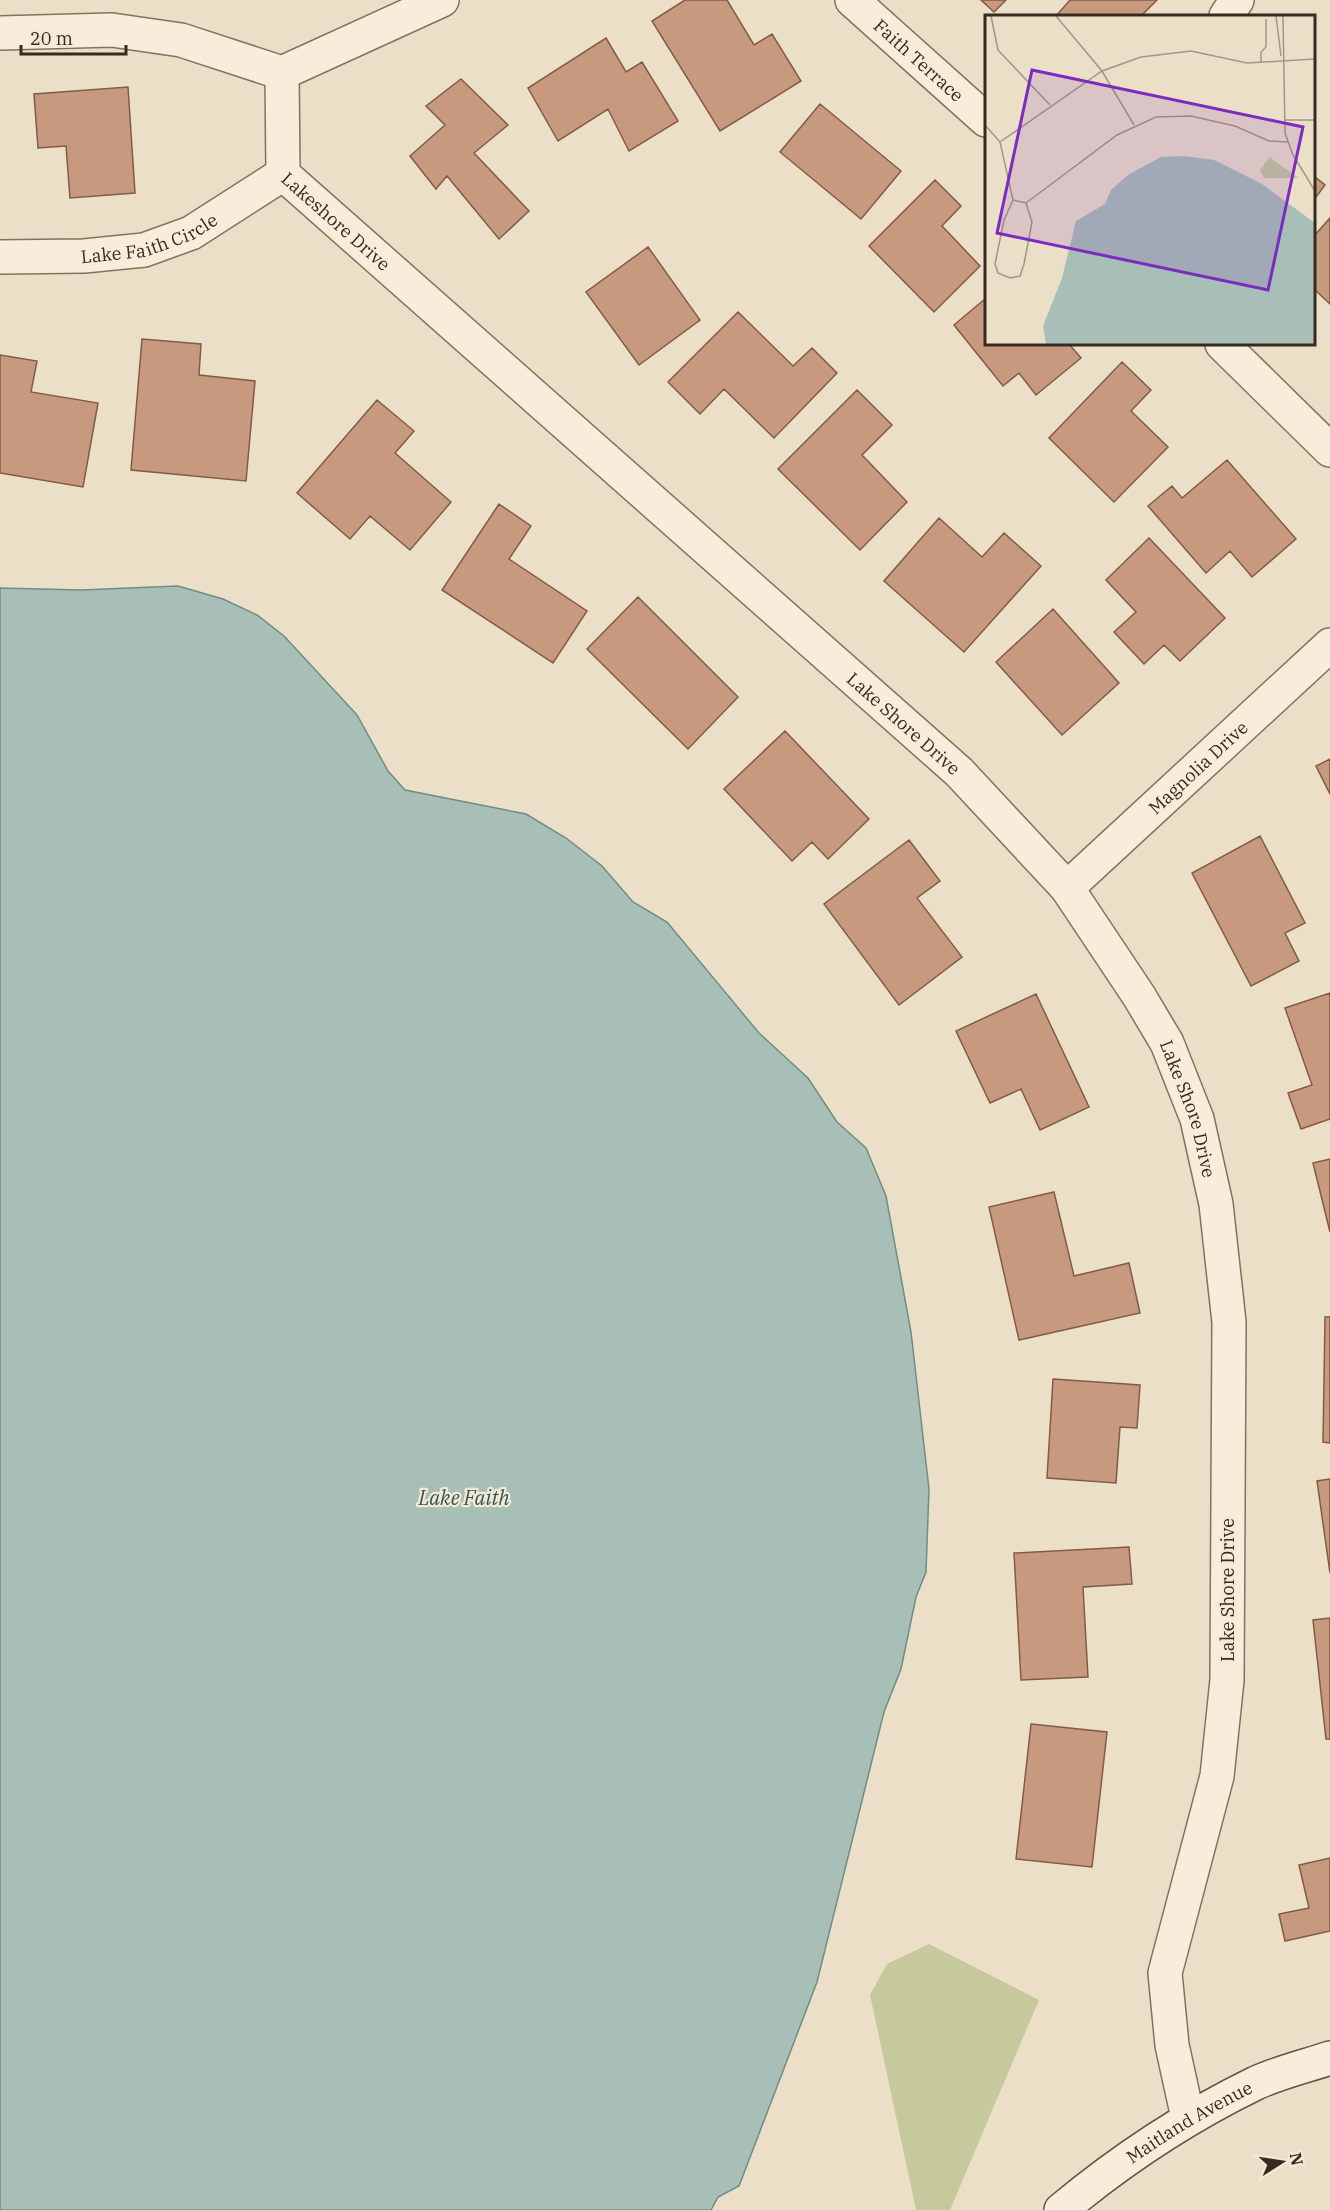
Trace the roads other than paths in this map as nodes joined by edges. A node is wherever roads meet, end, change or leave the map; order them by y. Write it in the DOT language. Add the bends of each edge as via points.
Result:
graph roads {
  1 [pos="852,0"];
  2 [pos="1237,0"];
  3 [pos="433,4"];
  4 [pos="1227,15"];
  5 [pos="0,33"];
  6 [pos="282,73"];
  7 [pos="985,118"];
  8 [pos="283,174"];
  9 [pos="0,257"];
  10 [pos="1223,345"];
  11 [pos="501,367"];
  12 [pos="1330,450"];
  13 [pos="1330,645"];
  14 [pos="1067,888"];
  15 [pos="1330,2058"];
  16 [pos="1188,2118"];
  17 [pos="1061,2210"];
  1 -- 7 [label="street, Faith Terrace"];
  2 -- 4 [label="street"];
  3 -- 6 [label="street"];
  5 -- 6 [label="street" via="112,30 181,40"];
  6 -- 8 [label="street, Lakeshore Drive"];
  8 -- 9 [label="street, Lake Faith Circle" via="191,233 144,250 84,256"];
  8 -- 11 [label="street, Lakeshore Drive"];
  10 -- 12 [label="street"];
  11 -- 14 [label="street, Lake Shore Drive" via="959,772"];
  13 -- 14 [label="street, Magnolia Drive"];
  14 -- 16 [label="street, Lake Shore Drive" via="1167,1044 1197,1119 1216,1204 1229,1322 1227,1680 1217,1776 1165,1973 1172,2045"];
  15 -- 16 [label="street, Maitland Avenue" via="1259,2082"];
  16 -- 17 [label="street, Maitland Avenue" via="1100,2178"];
}
